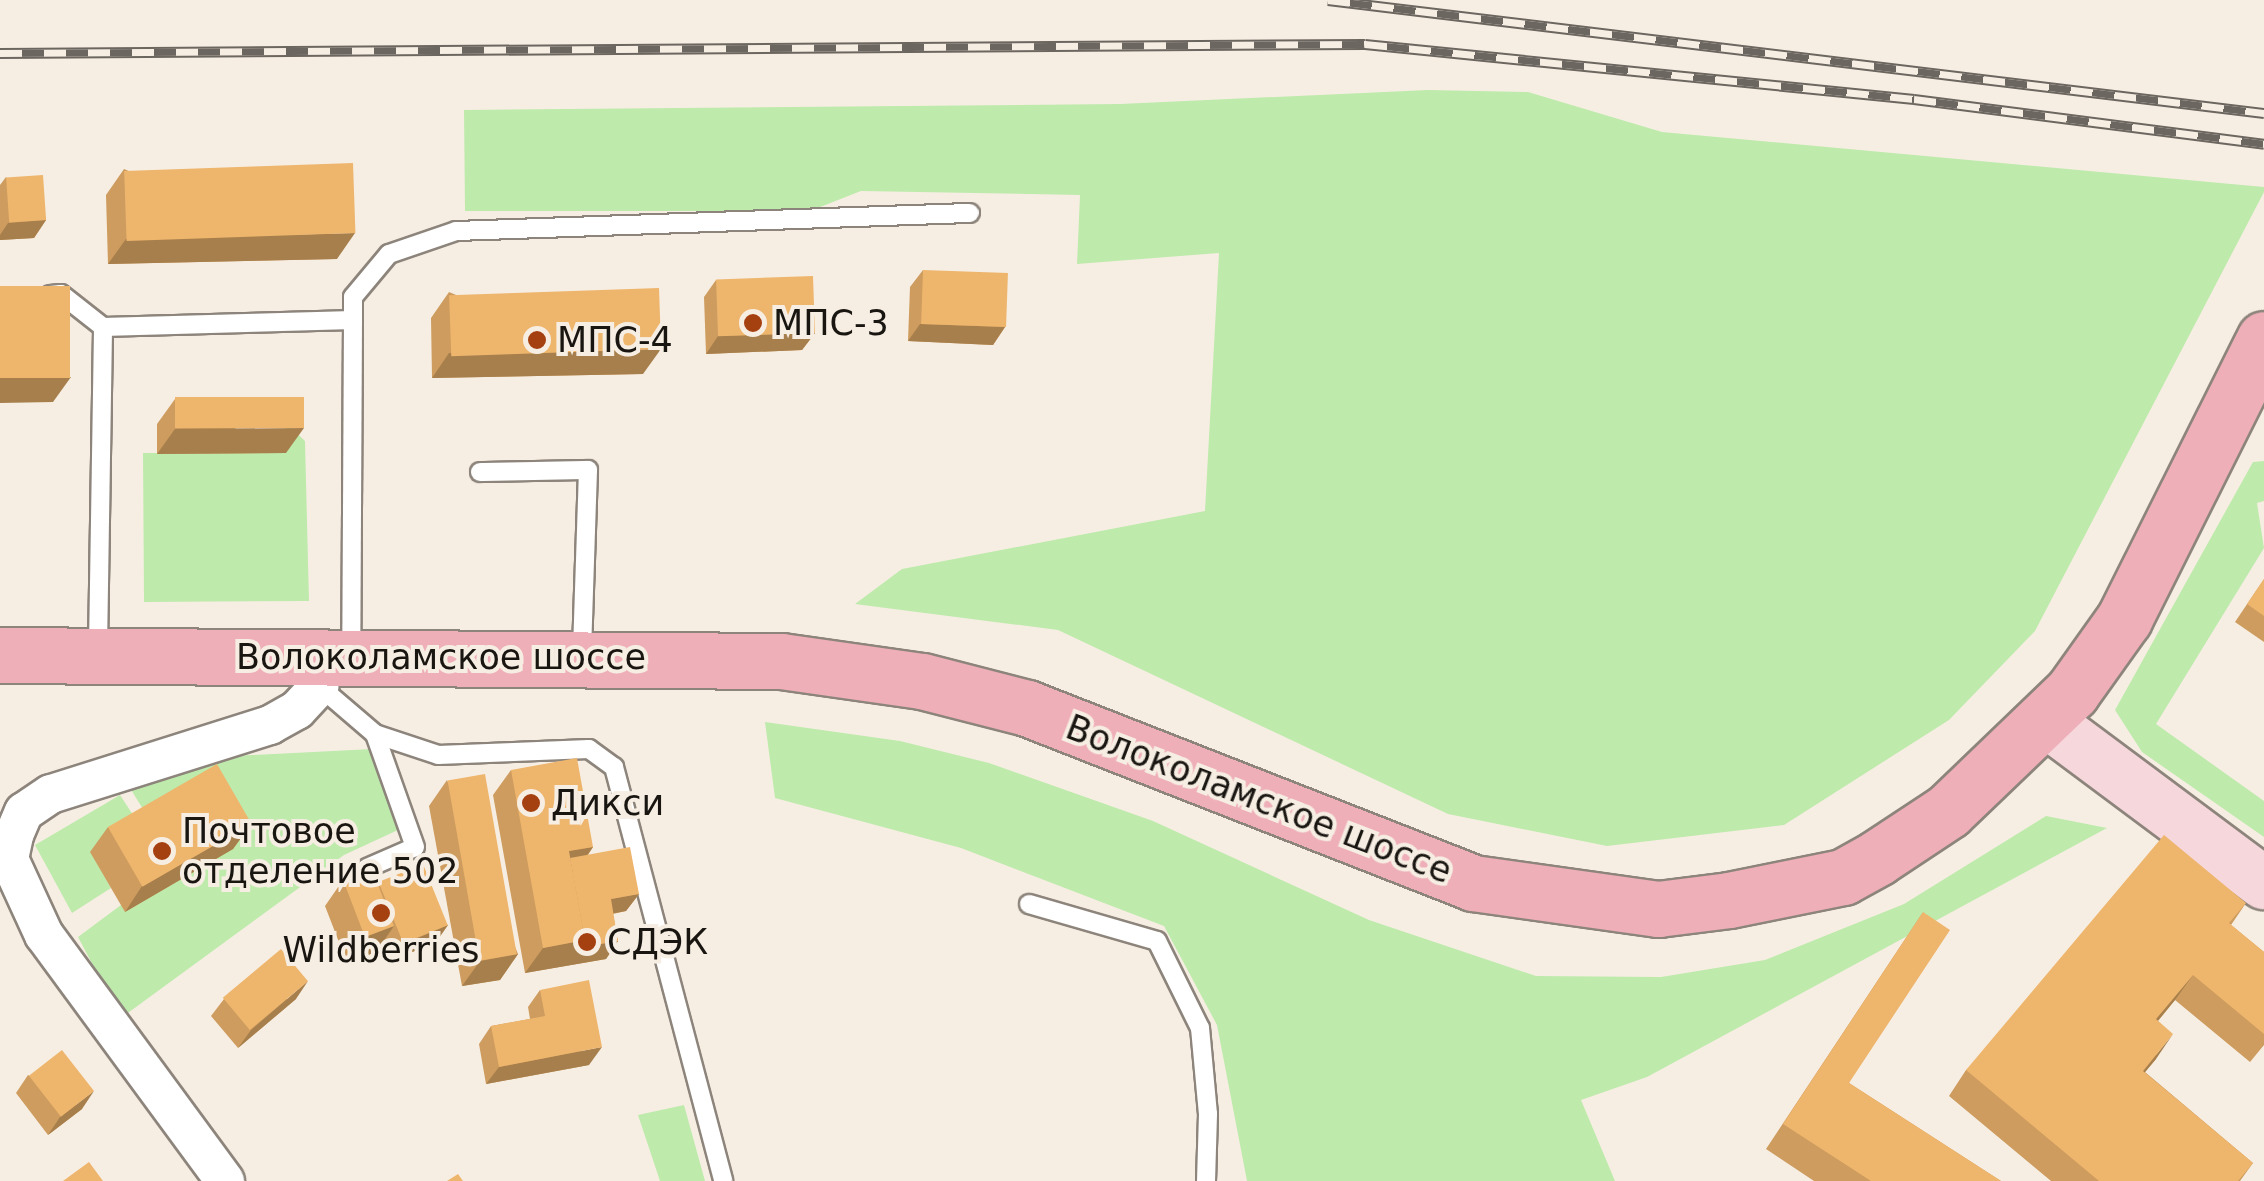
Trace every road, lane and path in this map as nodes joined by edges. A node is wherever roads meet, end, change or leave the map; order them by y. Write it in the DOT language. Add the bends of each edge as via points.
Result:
graph roads {
  1 [pos="970,213"];
  2 [pos="30,296"];
  3 [pos="352,320"];
  4 [pos="103,327"];
  5 [pos="2264,339"];
  6 [pos="480,472"];
  7 [pos="98,654"];
  8 [pos="0,655"];
  9 [pos="582,658"];
  10 [pos="330,667"];
  11 [pos="2045,720"];
  12 [pos="375,734"];
  13 [pos="52,794"];
  14 [pos="0,804"];
  15 [pos="367,868"];
  16 [pos="2264,882"];
  17 [pos="1030,904"];
  18 [pos="224,1181"];
  19 [pos="723,1181"];
  20 [pos="1206,1181"];
  1 -- 3 [label="lane" via="456,231 388,254 354,297"];
  2 -- 4 [label="lane" via="61,294"];
  3 -- 4 [label="lane"];
  3 -- 10 [label="lane"];
  4 -- 7 [label="lane"];
  5 -- 11 [label="main road, Волоколамское шоссе" via="2124,620"];
  6 -- 9 [label="lane" via="588,470"];
  7 -- 8 [label="main road, Волоколамское шоссе"];
  7 -- 10 [label="main road, Волоколамское шоссе"];
  9 -- 10 [label="main road, Волоколамское шоссе"];
  9 -- 11 [label="main road, Волоколамское шоссе" via="780,660 922,681 1027,708 1473,883 1658,909 1843,878 1948,810"];
  10 -- 12 [label="lane"];
  10 -- 13 [label="street" via="298,710 270,725"];
  11 -- 16 [label="main road"];
  12 -- 15 [label="lane" via="415,848"];
  12 -- 19 [label="lane" via="438,756 589,749 614,767"];
  13 -- 14 [label="lane"];
  13 -- 18 [label="street" via="24,812 14,835 10,859 19,889 108,1027"];
  17 -- 20 [label="lane" via="1157,940 1200,1028"];
}
